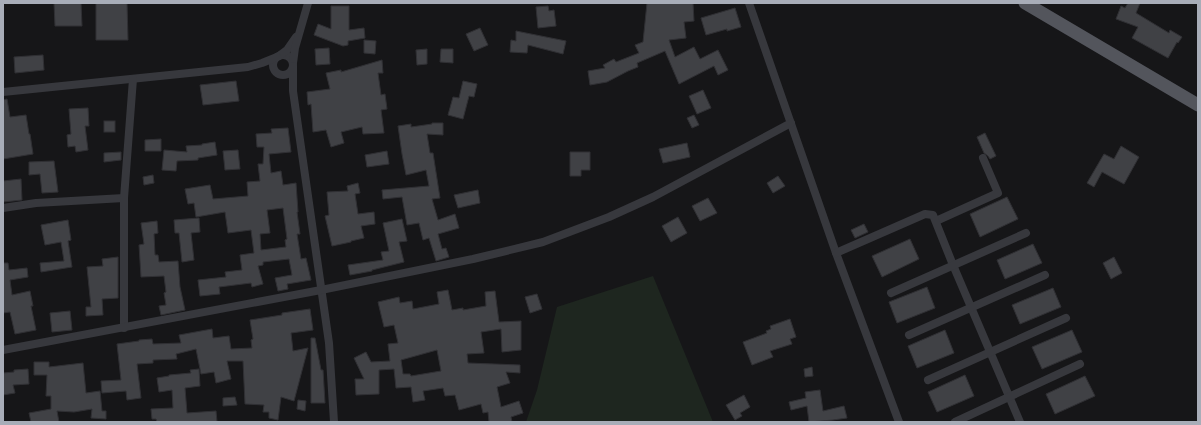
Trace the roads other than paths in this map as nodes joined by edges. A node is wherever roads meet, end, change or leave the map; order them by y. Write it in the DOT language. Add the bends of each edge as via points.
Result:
graph roads {
  1 [pos="308,3"];
  2 [pos="749,3"];
  3 [pos="1025,3"];
  4 [pos="300,29"];
  5 [pos="278,56"];
  6 [pos="293,65"];
  7 [pos="248,66"];
  8 [pos="276,72"];
  9 [pos="133,79"];
  10 [pos="3,92"];
  11 [pos="294,101"];
  12 [pos="1198,104"];
  13 [pos="791,123"];
  14 [pos="982,158"];
  15 [pos="124,198"];
  16 [pos="3,208"];
  17 [pos="936,220"];
  18 [pos="1026,233"];
  19 [pos="836,253"];
  20 [pos="953,266"];
  21 [pos="1045,275"];
  22 [pos="321,290"];
  23 [pos="891,293"];
  24 [pos="972,307"];
  25 [pos="1066,318"];
  26 [pos="124,328"];
  27 [pos="909,335"];
  28 [pos="3,350"];
  29 [pos="990,352"];
  30 [pos="1080,364"];
  31 [pos="928,380"];
  32 [pos="1009,396"];
  33 [pos="334,422"];
  34 [pos="899,422"];
  35 [pos="955,422"];
  36 [pos="1020,422"];
  1 -- 4 [label="street"];
  2 -- 13 [label="street"];
  3 -- 12 [label="main road"];
  4 -- 5 [label="street" via="287,50"];
  4 -- 6 [label="street"];
  5 -- 6 [label="street" via="288,56"];
  5 -- 7 [label="street"];
  5 -- 8 [label="street" via="273,64"];
  6 -- 8 [label="street" via="287,74"];
  6 -- 11 [label="street"];
  7 -- 8 [label="street" via="267,68"];
  7 -- 9 [label="street"];
  8 -- 11 [label="street" via="286,82"];
  9 -- 10 [label="street"];
  9 -- 15 [label="street"];
  11 -- 22 [label="street"];
  13 -- 19 [label="street"];
  13 -- 22 [label="street" via="653,197 573,232 473,259"];
  14 -- 17 [label="street" via="998,193"];
  15 -- 16 [label="street" via="36,203"];
  15 -- 26 [label="street"];
  17 -- 19 [label="street" via="933,215 925,214"];
  17 -- 20 [label="street"];
  18 -- 20 [label="street"];
  19 -- 34 [label="street"];
  20 -- 23 [label="street"];
  20 -- 24 [label="street"];
  21 -- 24 [label="street"];
  22 -- 26 [label="street"];
  22 -- 33 [label="street" via="329,343"];
  24 -- 27 [label="street"];
  24 -- 29 [label="street"];
  25 -- 29 [label="street"];
  26 -- 28 [label="street"];
  29 -- 31 [label="street"];
  29 -- 32 [label="street"];
  30 -- 32 [label="street"];
  32 -- 35 [label="street"];
  32 -- 36 [label="street"];
}
